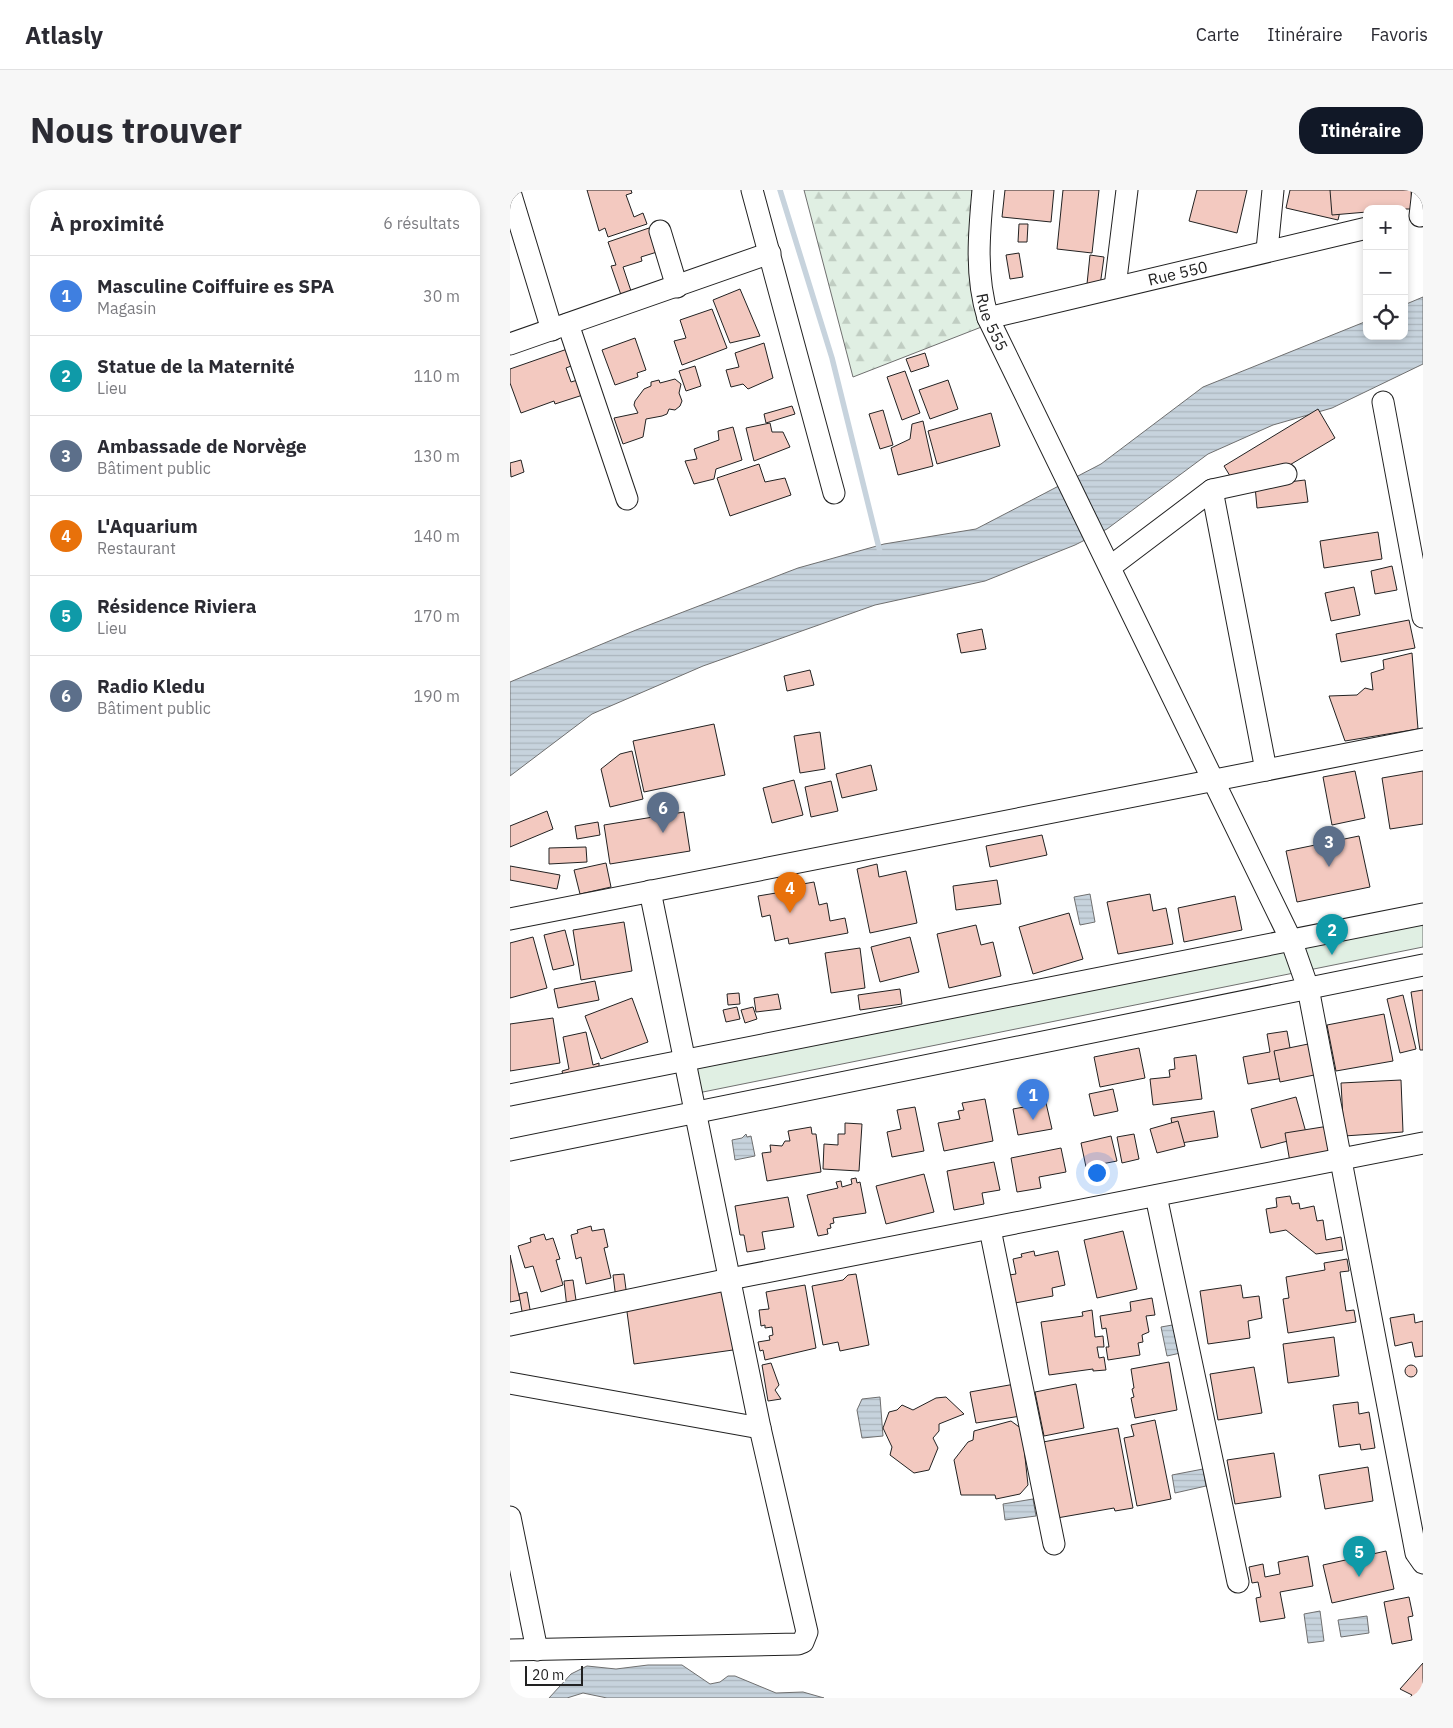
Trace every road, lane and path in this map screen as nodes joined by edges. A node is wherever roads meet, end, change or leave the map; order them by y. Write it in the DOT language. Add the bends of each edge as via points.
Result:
graph roads {
  1 [pos="752,190"];
  2 [pos="983,190"];
  3 [pos="1127,190"];
  4 [pos="1273,190"];
  5 [pos="1423,190"];
  6 [pos="510,192"];
  7 [pos="1416,217"];
  8 [pos="1363,229"];
  9 [pos="660,231"];
  10 [pos="517,235"];
  11 [pos="1267,250"];
  12 [pos="770,253"];
  13 [pos="677,287"];
  14 [pos="1115,287"];
  15 [pos="988,318"];
  16 [pos="560,327"];
  17 [pos="510,344"];
  18 [pos="1383,402"];
  19 [pos="1286,474"];
  20 [pos="1212,490"];
  21 [pos="834,493"];
  22 [pos="627,499"];
  23 [pos="1110,567"];
  24 [pos="1423,617"];
  25 [pos="1423,739"];
  26 [pos="1266,770"];
  27 [pos="1214,780"];
  28 [pos="650,891"];
  29 [pos="1423,914"];
  30 [pos="510,919"];
  31 [pos="1291,940"];
  32 [pos="1423,965"];
  33 [pos="1308,988"];
  34 [pos="685,1060"];
  35 [pos="510,1095"];
  36 [pos="695,1112"];
  37 [pos="1423,1144"];
  38 [pos="510,1150"];
  39 [pos="1341,1160"];
  40 [pos="1156,1196"];
  41 [pos="990,1229"];
  42 [pos="730,1279"];
  43 [pos="510,1325"];
  44 [pos="510,1384"];
  45 [pos="760,1428"];
  46 [pos="510,1517"];
  47 [pos="1054,1544"];
  48 [pos="1423,1563"];
  49 [pos="1238,1582"];
  50 [pos="510,1650"];
  51 [pos="537,1650"];
  1 -- 12 [label="street"];
  2 -- 15 [label="street, Rue 555" via="978,242 982,298"];
  3 -- 14 [label="street"];
  4 -- 11 [label="street"];
  5 -- 7 [label="street"];
  6 -- 10 [label="street"];
  8 -- 11 [label="street, Rue 550"];
  9 -- 13 [label="street"];
  10 -- 16 [label="street"];
  11 -- 14 [label="street, Rue 550"];
  12 -- 13 [label="street"];
  12 -- 21 [label="street"];
  13 -- 16 [label="street"];
  14 -- 15 [label="street, Rue 550"];
  15 -- 23 [label="street, Rue 555"];
  16 -- 17 [label="street"];
  16 -- 22 [label="street"];
  18 -- 24 [label="street"];
  19 -- 20 [label="street"];
  20 -- 23 [label="street"];
  20 -- 26 [label="street"];
  23 -- 27 [label="street, Rue 555"];
  25 -- 26 [label="street"];
  26 -- 27 [label="street"];
  27 -- 28 [label="street"];
  27 -- 31 [label="street, Rue 555"];
  28 -- 30 [label="street"];
  28 -- 34 [label="street"];
  29 -- 31 [label="street"];
  31 -- 33 [label="street, Rue 555"];
  31 -- 34 [label="street"];
  32 -- 33 [label="street"];
  33 -- 36 [label="street"];
  33 -- 39 [label="street, Rue 555"];
  34 -- 35 [label="street"];
  34 -- 36 [label="street"];
  36 -- 38 [label="street"];
  36 -- 42 [label="street"];
  37 -- 39 [label="street"];
  39 -- 40 [label="street"];
  39 -- 48 [label="street, Rue 555" via="1416,1554"];
  40 -- 41 [label="street"];
  40 -- 49 [label="street"];
  41 -- 42 [label="street"];
  41 -- 47 [label="street"];
  42 -- 43 [label="street"];
  42 -- 45 [label="street"];
  44 -- 45 [label="street"];
  45 -- 51 [label="street" via="807,1632 803,1642"];
  46 -- 51 [label="street"];
  50 -- 51 [label="street"];
}
